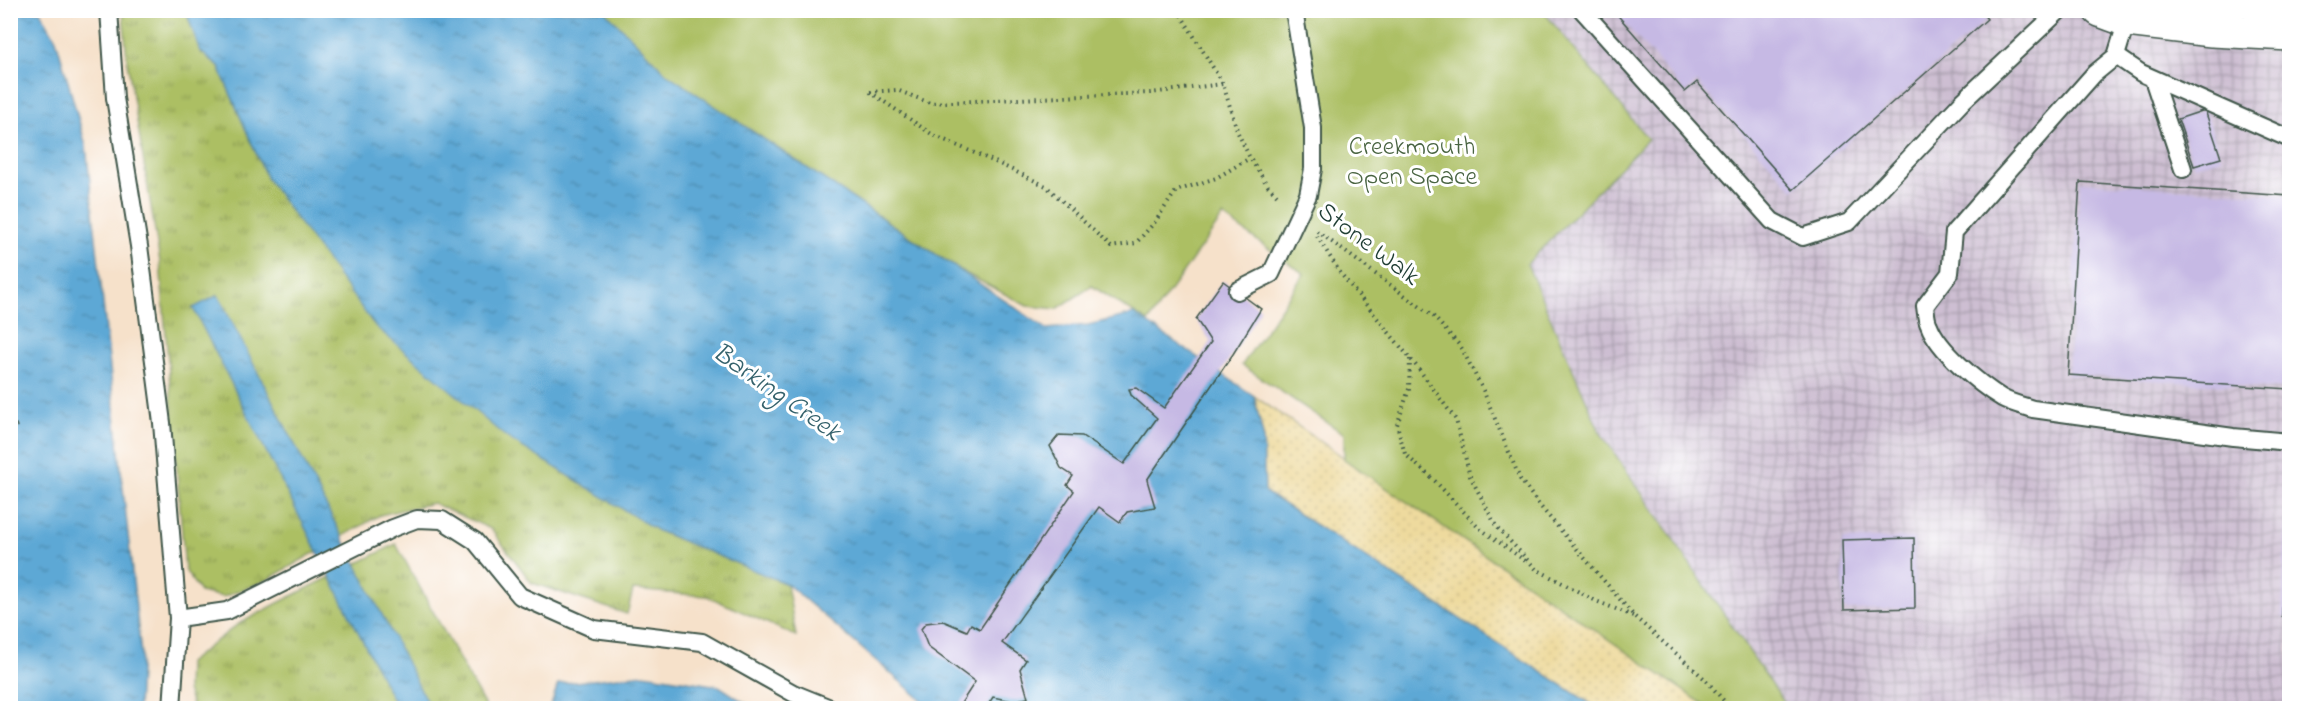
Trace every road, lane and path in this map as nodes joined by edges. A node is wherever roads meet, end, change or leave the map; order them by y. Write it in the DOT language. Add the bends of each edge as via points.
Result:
graph roads {
  1 [pos="109,10"];
  2 [pos="1178,10"];
  3 [pos="1294,10"];
  4 [pos="1582,10"];
  5 [pos="2060,10"];
  6 [pos="2113,15"];
  7 [pos="2185,19"];
  8 [pos="2289,34"];
  9 [pos="2116,56"];
  10 [pos="2153,79"];
  11 [pos="1222,84"];
  12 [pos="2289,139"];
  13 [pos="1250,158"];
  14 [pos="2182,169"];
  15 [pos="1304,221"];
  16 [pos="1237,291"];
  17 [pos="1410,358"];
  18 [pos="18,425"];
  19 [pos="10,427"];
  20 [pos="2289,442"];
  21 [pos="1536,569"];
  22 [pos="1635,617"];
  23 [pos="178,618"];
  24 [pos="172,708"];
  25 [pos="830,708"];
  26 [pos="1730,708"];
  1 -- 23 [label="lane" via="115,98 140,246 162,423"];
  2 -- 11 [label="path, Stone Walk"];
  3 -- 15 [label="lane" via="1313,128 1313,169"];
  4 -- 5 [label="lane" via="1772,221 1803,237 1849,222 1963,100"];
  6 -- 7 [label="street"];
  6 -- 9 [label="lane"];
  7 -- 8 [label="street"];
  9 -- 10 [label="lane"];
  9 -- 20 [label="lane" via="2094,74 1954,232 1950,273 1925,306 1928,325 1952,356 1976,378 2003,399 2033,410"];
  10 -- 12 [label="lane"];
  10 -- 14 [label="lane"];
  11 -- 13 [label="path, Stone Walk"];
  11 -- 13 [label="path" via="1150,93 930,103 897,90 870,92 933,135 1046,186 1112,247 1136,243 1176,191 1216,178"];
  13 -- 15 [label="path, Stone Walk" via="1268,186"];
  15 -- 16 [label="lane" via="1271,274"];
  15 -- 17 [label="path" via="1341,274"];
  15 -- 22 [label="path, Stone Walk" via="1434,317 1461,347 1520,479"];
  17 -- 21 [label="path" via="1456,420 1470,476 1496,526"];
  17 -- 21 [label="path" via="1409,389 1397,425 1405,454 1478,527"];
  18 -- 19 [label="path"];
  21 -- 22 [label="path"];
  22 -- 26 [label="path" via="1706,680"];
  23 -- 24 [label="lane"];
  23 -- 25 [label="lane" via="227,611 393,528 417,519 442,520 475,541 520,596 594,629 702,642 793,693"];
}
